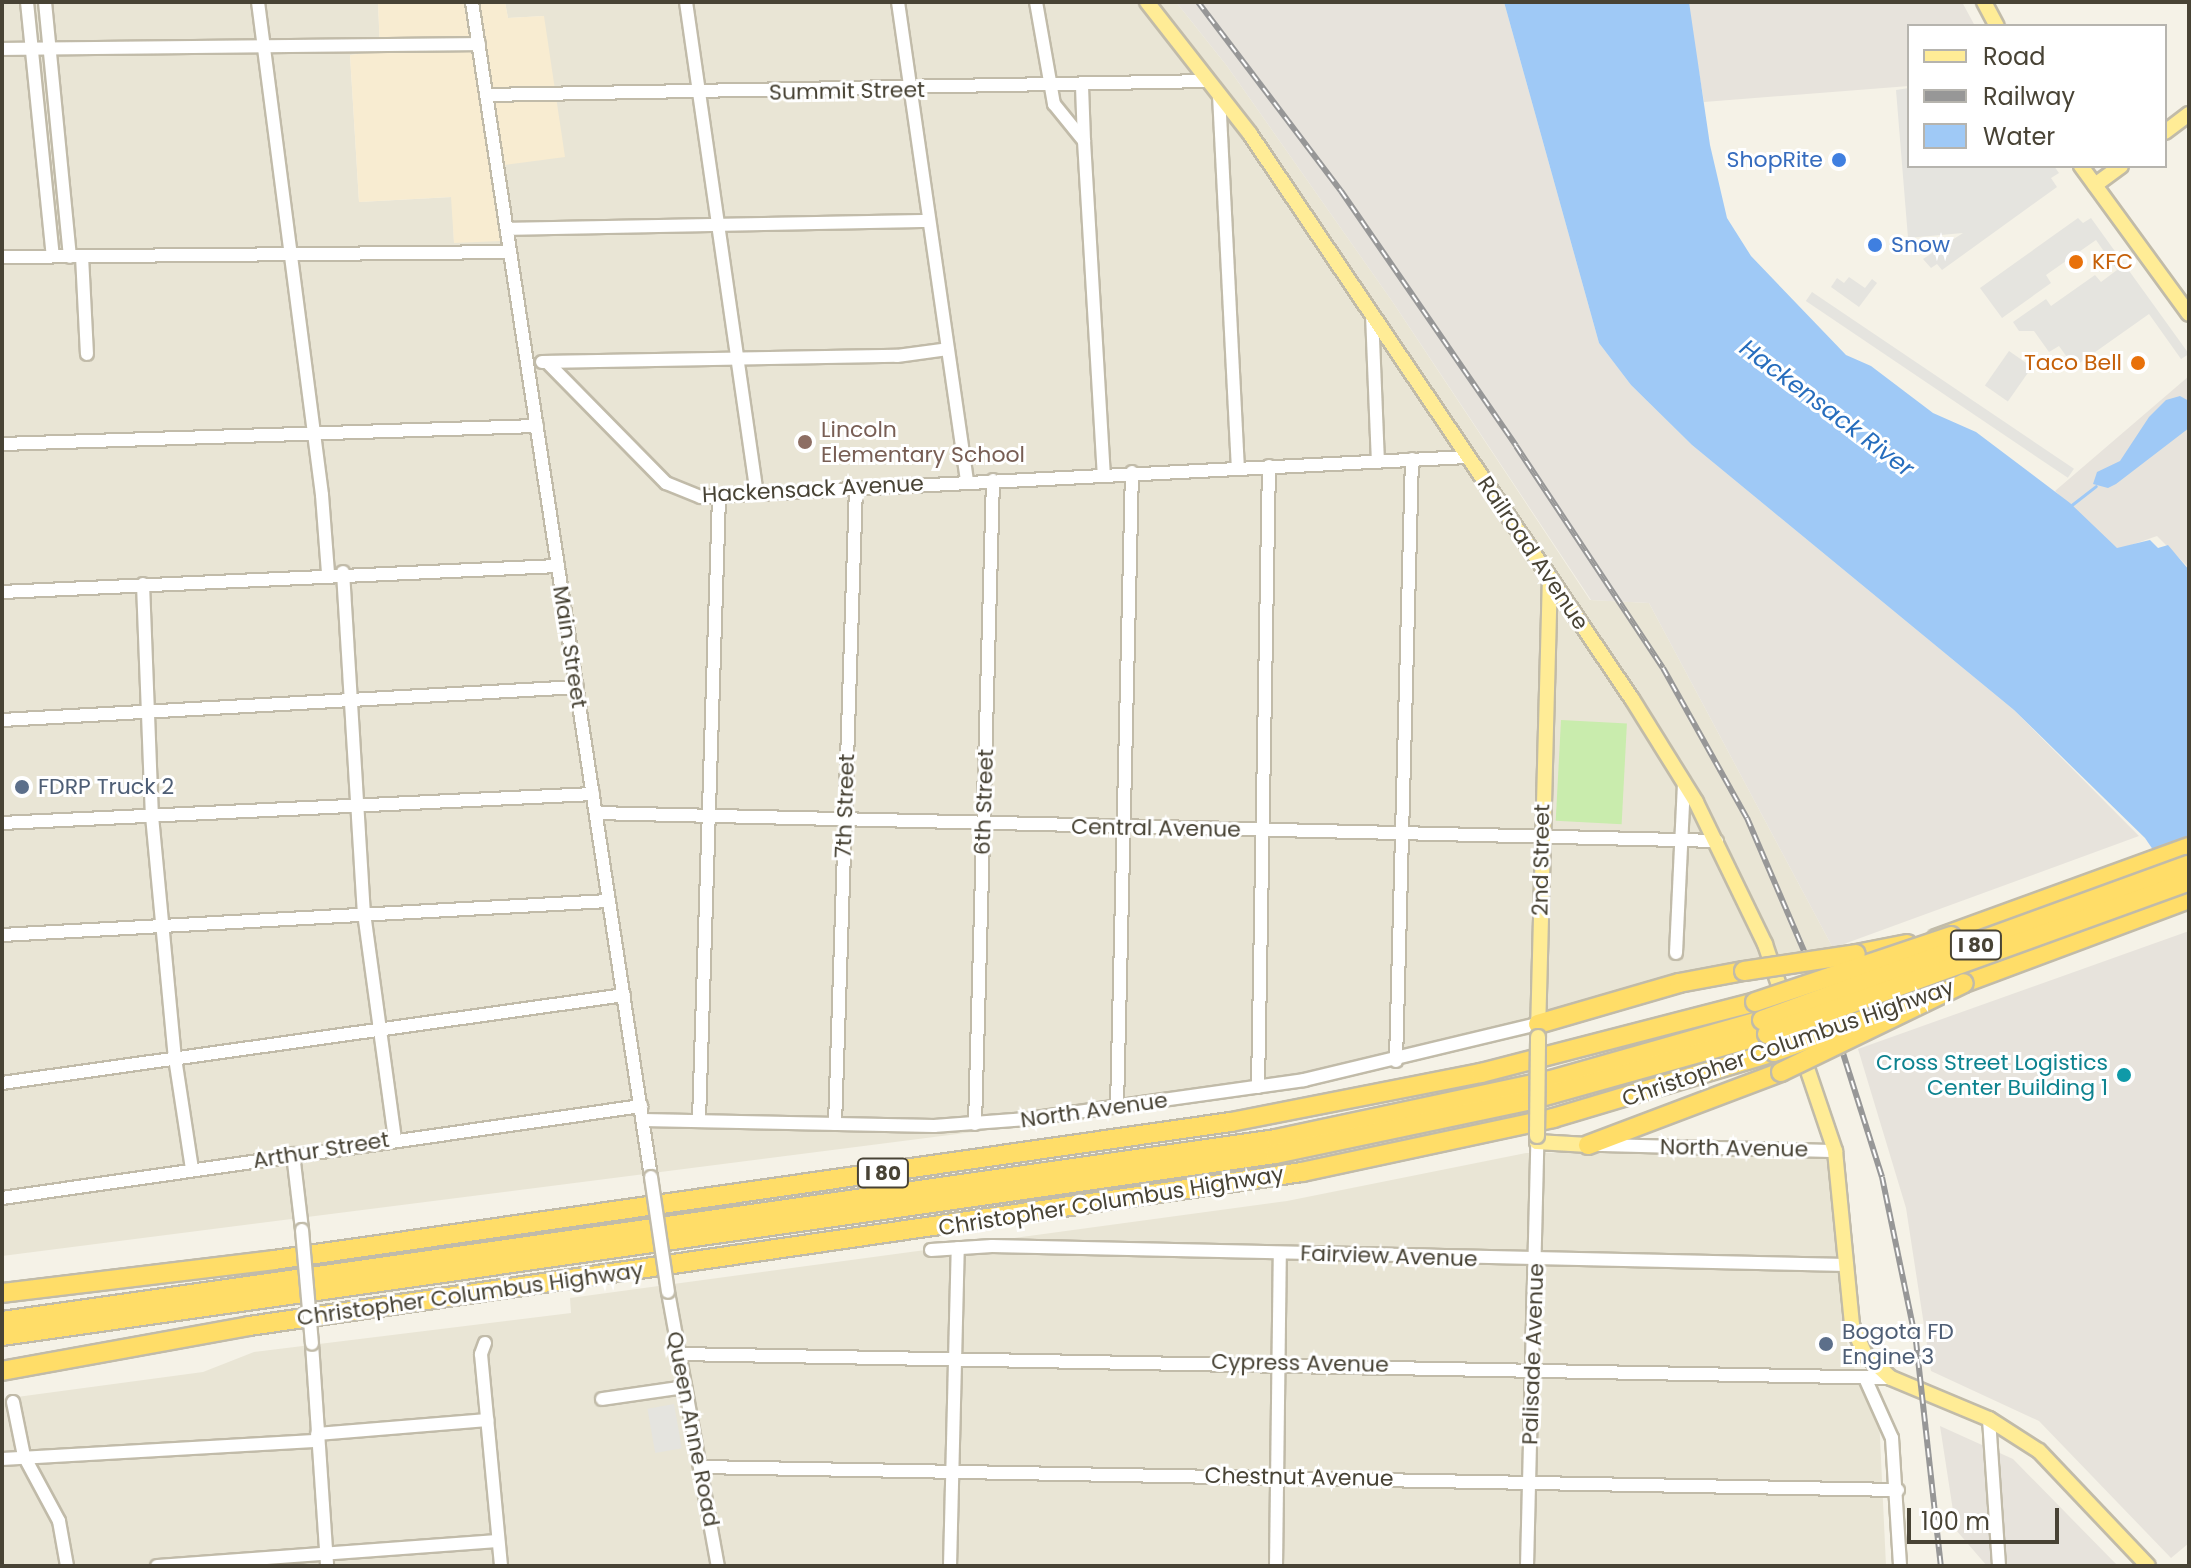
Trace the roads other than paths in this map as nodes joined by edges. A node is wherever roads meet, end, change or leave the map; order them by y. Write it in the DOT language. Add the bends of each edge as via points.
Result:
graph roads {
  1 [pos="27,2"];
  2 [pos="45,2"];
  3 [pos="258,2"];
  4 [pos="472,2"];
  5 [pos="686,2"];
  6 [pos="898,2"];
  7 [pos="1036,2"];
  8 [pos="1147,2"];
  9 [pos="1984,2"];
  10 [pos="1996,24"];
  11 [pos="264,44"];
  12 [pos="479,44"];
  13 [pos="50,48"];
  14 [pos="2,49"];
  15 [pos="32,49"];
  16 [pos="1208,81"];
  17 [pos="1082,86"];
  18 [pos="1049,87"];
  19 [pos="911,90"];
  20 [pos="698,92"];
  21 [pos="486,95"];
  22 [pos="1219,95"];
  23 [pos="2189,114"];
  24 [pos="57,124"];
  25 [pos="40,125"];
  26 [pos="2167,130"];
  27 [pos="1084,141"];
  28 [pos="2082,168"];
  29 [pos="2118,168"];
  30 [pos="63,185"];
  31 [pos="2095,185"];
  32 [pos="46,186"];
  33 [pos="929,221"];
  34 [pos="715,224"];
  35 [pos="507,229"];
  36 [pos="510,252"];
  37 [pos="53,256"];
  38 [pos="76,256"];
  39 [pos="2,257"];
  40 [pos="289,257"];
  41 [pos="2186,305"];
  42 [pos="1372,314"];
  43 [pos="948,349"];
  44 [pos="87,354"];
  45 [pos="735,355"];
  46 [pos="547,362"];
  47 [pos="527,363"];
  48 [pos="537,426"];
  49 [pos="312,433"];
  50 [pos="2,444"];
  51 [pos="1468,457"];
  52 [pos="1412,459"];
  53 [pos="1378,461"];
  54 [pos="1269,466"];
  55 [pos="1238,467"];
  56 [pos="1132,472"];
  57 [pos="1104,474"];
  58 [pos="993,480"];
  59 [pos="967,481"];
  60 [pos="856,488"];
  61 [pos="757,494"];
  62 [pos="719,497"];
  63 [pos="558,566"];
  64 [pos="343,572"];
  65 [pos="328,573"];
  66 [pos="1550,577"];
  67 [pos="143,584"];
  68 [pos="2,592"];
  69 [pos="577,687"];
  70 [pos="351,700"];
  71 [pos="148,711"];
  72 [pos="2,720"];
  73 [pos="1684,782"];
  74 [pos="593,794"];
  75 [pos="357,806"];
  76 [pos="596,813"];
  77 [pos="152,816"];
  78 [pos="709,817"];
  79 [pos="845,820"];
  80 [pos="2,823"];
  81 [pos="983,823"];
  82 [pos="1123,827"];
  83 [pos="1262,830"];
  84 [pos="1402,834"];
  85 [pos="1541,837"];
  86 [pos="1681,841"];
  87 [pos="1717,841"];
  88 [pos="2189,847"];
  89 [pos="2189,865"];
  90 [pos="2189,881"];
  91 [pos="2189,899"];
  92 [pos="609,901"];
  93 [pos="364,913"];
  94 [pos="162,925"];
  95 [pos="2,935"];
  96 [pos="1951,936"];
  97 [pos="1676,953"];
  98 [pos="1964,983"];
  99 [pos="624,995"];
  100 [pos="1761,1019"];
  101 [pos="376,1029"];
  102 [pos="1538,1031"];
  103 [pos="175,1058"];
  104 [pos="1396,1061"];
  105 [pos="2,1083"];
  106 [pos="1258,1087"];
  107 [pos="641,1106"];
  108 [pos="1117,1107"];
  109 [pos="643,1120"];
  110 [pos="699,1120"];
  111 [pos="835,1124"];
  112 [pos="975,1124"];
  113 [pos="395,1139"];
  114 [pos="1537,1139"];
  115 [pos="1588,1145"];
  116 [pos="1835,1151"];
  117 [pos="293,1154"];
  118 [pos="192,1169"];
  119 [pos="2,1198"];
  120 [pos="958,1248"];
  121 [pos="931,1250"];
  122 [pos="1280,1253"];
  123 [pos="1536,1260"];
  124 [pos="1847,1265"];
  125 [pos="668,1292"];
  126 [pos="2,1293"];
  127 [pos="2,1321"];
  128 [pos="2,1336"];
  129 [pos="485,1343"];
  130 [pos="679,1354"];
  131 [pos="954,1358"];
  132 [pos="46,1362"];
  133 [pos="1275,1363"];
  134 [pos="2,1364"];
  135 [pos="1532,1367"];
  136 [pos="2,1371"];
  137 [pos="1865,1378"];
  138 [pos="1891,1378"];
  139 [pos="685,1387"];
  140 [pos="602,1399"];
  141 [pos="13,1402"];
  142 [pos="1989,1419"];
  143 [pos="487,1420"];
  144 [pos="316,1437"];
  145 [pos="24,1456"];
  146 [pos="2,1459"];
  147 [pos="700,1467"];
  148 [pos="953,1472"];
  149 [pos="1275,1477"];
  150 [pos="1530,1481"];
  151 [pos="1898,1490"];
  152 [pos="498,1541"];
  153 [pos="327,1560"];
  154 [pos="67,1566"];
  155 [pos="157,1566"];
  156 [pos="501,1566"];
  157 [pos="718,1566"];
  158 [pos="950,1566"];
  159 [pos="1276,1566"];
  160 [pos="1527,1566"];
  161 [pos="1900,1566"];
  162 [pos="1999,1566"];
  163 [pos="2148,1566"];
  1 -- 15 [label="street"];
  2 -- 13 [label="street"];
  3 -- 11 [label="street"];
  4 -- 12 [label="street, Main Street"];
  5 -- 20 [label="street"];
  6 -- 19 [label="street"];
  7 -- 18 [label="street"];
  8 -- 16 [label="main road, Railroad Avenue"];
  9 -- 10 [label="main road"];
  11 -- 12 [label="street"];
  11 -- 13 [label="street"];
  11 -- 40 [label="street"];
  12 -- 21 [label="street, Main Street"];
  13 -- 15 [label="street"];
  13 -- 24 [label="street"];
  14 -- 15 [label="street"];
  15 -- 25 [label="street"];
  16 -- 17 [label="street, Summit Street"];
  16 -- 22 [label="main road, Railroad Avenue"];
  17 -- 18 [label="street, Summit Street"];
  17 -- 27 [label="street"];
  18 -- 19 [label="street, Summit Street"];
  18 -- 27 [label="street" via="1058,113"];
  19 -- 20 [label="street, Summit Street"];
  19 -- 33 [label="street"];
  20 -- 21 [label="street, Summit Street"];
  20 -- 34 [label="street"];
  21 -- 35 [label="street, Main Street"];
  22 -- 42 [label="main road, Railroad Avenue"];
  22 -- 55 [label="street"];
  23 -- 26 [label="main road"];
  24 -- 25 [label="street"];
  24 -- 30 [label="street"];
  25 -- 32 [label="street"];
  27 -- 57 [label="street"];
  28 -- 31 [label="main road"];
  29 -- 31 [label="main road"];
  30 -- 32 [label="street"];
  30 -- 38 [label="street"];
  31 -- 41 [label="main road"];
  32 -- 37 [label="street"];
  33 -- 34 [label="street"];
  33 -- 43 [label="street"];
  34 -- 35 [label="street"];
  34 -- 45 [label="street"];
  35 -- 36 [label="street, Main Street"];
  36 -- 40 [label="street"];
  36 -- 47 [label="street, Main Street"];
  37 -- 38 [label="street"];
  37 -- 39 [label="street"];
  38 -- 40 [label="street"];
  38 -- 44 [label="street"];
  40 -- 49 [label="street"];
  42 -- 51 [label="main road, Railroad Avenue"];
  42 -- 53 [label="street"];
  43 -- 45 [label="street" via="897,356"];
  43 -- 59 [label="street"];
  45 -- 46 [label="street"];
  45 -- 61 [label="street"];
  46 -- 47 [label="street"];
  46 -- 62 [label="street, Hackensack Avenue" via="666,483 689,495"];
  47 -- 48 [label="street, Main Street"];
  48 -- 49 [label="street"];
  48 -- 63 [label="street, Main Street"];
  49 -- 50 [label="street"];
  49 -- 65 [label="street"];
  51 -- 52 [label="street, Hackensack Avenue"];
  51 -- 66 [label="main road, Railroad Avenue"];
  52 -- 53 [label="street, Hackensack Avenue"];
  52 -- 84 [label="street"];
  53 -- 54 [label="street, Hackensack Avenue"];
  54 -- 55 [label="street, Hackensack Avenue"];
  54 -- 83 [label="street"];
  55 -- 56 [label="street, Hackensack Avenue"];
  56 -- 57 [label="street, Hackensack Avenue"];
  56 -- 82 [label="street"];
  57 -- 58 [label="street, Hackensack Avenue"];
  58 -- 59 [label="street, Hackensack Avenue"];
  58 -- 81 [label="street, 6th Street"];
  59 -- 60 [label="street, Hackensack Avenue"];
  60 -- 61 [label="street, Hackensack Avenue"];
  60 -- 79 [label="street, 7th Street"];
  61 -- 62 [label="street, Hackensack Avenue"];
  62 -- 78 [label="street"];
  63 -- 64 [label="street"];
  63 -- 69 [label="street, Main Street"];
  64 -- 65 [label="street"];
  64 -- 70 [label="street"];
  65 -- 67 [label="street"];
  66 -- 73 [label="main road, Railroad Avenue"];
  66 -- 85 [label="main road, 2nd Street"];
  67 -- 68 [label="street"];
  67 -- 71 [label="street"];
  69 -- 70 [label="street"];
  69 -- 74 [label="street, Main Street"];
  70 -- 71 [label="street"];
  70 -- 75 [label="street"];
  71 -- 72 [label="street"];
  71 -- 77 [label="street"];
  73 -- 86 [label="street"];
  73 -- 87 [label="main road, Railroad Avenue"];
  74 -- 75 [label="street"];
  74 -- 76 [label="street, Main Street"];
  75 -- 77 [label="street"];
  75 -- 93 [label="street"];
  76 -- 78 [label="street, Central Avenue"];
  76 -- 92 [label="street, Main Street"];
  77 -- 80 [label="street"];
  77 -- 94 [label="street"];
  78 -- 79 [label="street, Central Avenue"];
  78 -- 110 [label="street"];
  79 -- 81 [label="street, Central Avenue"];
  79 -- 111 [label="street, 7th Street"];
  81 -- 82 [label="street, Central Avenue"];
  81 -- 112 [label="street, 6th Street"];
  82 -- 83 [label="street, Central Avenue"];
  82 -- 108 [label="street"];
  83 -- 84 [label="street, Central Avenue"];
  83 -- 106 [label="street"];
  84 -- 85 [label="street, Central Avenue"];
  84 -- 104 [label="street"];
  85 -- 86 [label="street, Central Avenue"];
  85 -- 102 [label="main road, 2nd Street"];
  86 -- 87 [label="street, Central Avenue"];
  86 -- 97 [label="street"];
  87 -- 116 [label="main road, Railroad Avenue" via="1765,944"];
  88 -- 96 [label="highway, Christopher Columbus Highway / I 80"];
  89 -- 100 [label="highway, Christopher Columbus Highway / I 80, bridge"];
  90 -- 100 [label="highway, Christopher Columbus Highway / I 80, bridge"];
  91 -- 98 [label="highway, Christopher Columbus Highway / I 80"];
  92 -- 93 [label="street"];
  92 -- 99 [label="street, Main Street"];
  93 -- 94 [label="street"];
  93 -- 101 [label="street"];
  94 -- 95 [label="street"];
  94 -- 103 [label="street"];
  96 -- 100 [label="highway, Christopher Columbus Highway / I 80, bridge"];
  96 -- 102 [label="highway, bridge" via="1679,983"];
  98 -- 115 [label="highway, bridge" via="1781,1072"];
  98 -- 132 [label="highway, Christopher Columbus Highway / I 80, bridge" via="1774,1052 1576,1112 1338,1166 249,1326"];
  99 -- 101 [label="street"];
  99 -- 107 [label="street, Main Street"];
  100 -- 126 [label="highway, Christopher Columbus Highway / I 80" via="1253,1119 317,1254"];
  100 -- 127 [label="highway, Christopher Columbus Highway / I 80" via="1551,1080 1276,1139"];
  100 -- 128 [label="highway, Christopher Columbus Highway / I 80" via="1531,1100 1300,1150"];
  101 -- 103 [label="street"];
  101 -- 113 [label="street"];
  102 -- 104 [label="street, North Avenue"];
  102 -- 114 [label="main road, 2nd Street, bridge"];
  103 -- 105 [label="street"];
  103 -- 118 [label="street"];
  104 -- 106 [label="street, North Avenue"];
  106 -- 108 [label="street, North Avenue"];
  107 -- 109 [label="street, Main Street"];
  107 -- 113 [label="street, Arthur Street"];
  108 -- 112 [label="street, North Avenue"];
  109 -- 110 [label="street, North Avenue"];
  109 -- 125 [label="street, Main Street, bridge"];
  110 -- 111 [label="street, North Avenue"];
  111 -- 112 [label="street, North Avenue"];
  113 -- 117 [label="street, Arthur Street"];
  114 -- 115 [label="main road, North Avenue"];
  114 -- 123 [label="street, Palisade Avenue"];
  115 -- 116 [label="street, North Avenue"];
  116 -- 124 [label="main road, Railroad Avenue"];
  117 -- 118 [label="street, Arthur Street"];
  117 -- 144 [label="street, bridge"];
  118 -- 119 [label="street, Arthur Street"];
  120 -- 121 [label="street, Fairview Avenue"];
  120 -- 122 [label="street, Fairview Avenue"];
  120 -- 131 [label="street"];
  122 -- 123 [label="street, Fairview Avenue"];
  122 -- 133 [label="street"];
  123 -- 124 [label="street, Fairview Avenue"];
  123 -- 135 [label="street, Palisade Avenue"];
  124 -- 138 [label="main road, Railroad Avenue" via="1855,1333 1865,1354"];
  125 -- 130 [label="street, Queen Anne Road"];
  129 -- 143 [label="street" via="481,1354"];
  130 -- 131 [label="street, Cypress Avenue"];
  130 -- 139 [label="street, Queen Anne Road"];
  131 -- 133 [label="street, Cypress Avenue"];
  131 -- 148 [label="street"];
  132 -- 134 [label="highway"];
  132 -- 136 [label="highway, Christopher Columbus Highway / I 80"];
  133 -- 135 [label="street, Cypress Avenue"];
  133 -- 149 [label="street"];
  135 -- 137 [label="street, Cypress Avenue"];
  135 -- 150 [label="street, Palisade Avenue"];
  137 -- 138 [label="street, Cypress Avenue"];
  137 -- 151 [label="street" via="1892,1438"];
  138 -- 142 [label="main road, Cypress Avenue"];
  139 -- 140 [label="street"];
  139 -- 147 [label="street, Queen Anne Road"];
  141 -- 145 [label="street"];
  142 -- 162 [label="street"];
  142 -- 163 [label="main road, Cypress Avenue" via="2055,1465"];
  143 -- 144 [label="street"];
  143 -- 152 [label="street"];
  144 -- 145 [label="street"];
  144 -- 153 [label="street"];
  145 -- 146 [label="street"];
  145 -- 154 [label="street" via="56,1513"];
  147 -- 148 [label="street, Chestnut Avenue"];
  147 -- 157 [label="street, Queen Anne Road"];
  148 -- 149 [label="street, Chestnut Avenue"];
  148 -- 158 [label="street"];
  149 -- 150 [label="street, Chestnut Avenue"];
  149 -- 159 [label="street"];
  150 -- 151 [label="street, Chestnut Avenue"];
  150 -- 160 [label="street, Palisade Avenue"];
  151 -- 161 [label="street"];
  152 -- 153 [label="street"];
  152 -- 156 [label="street"];
  153 -- 155 [label="street"];
}
